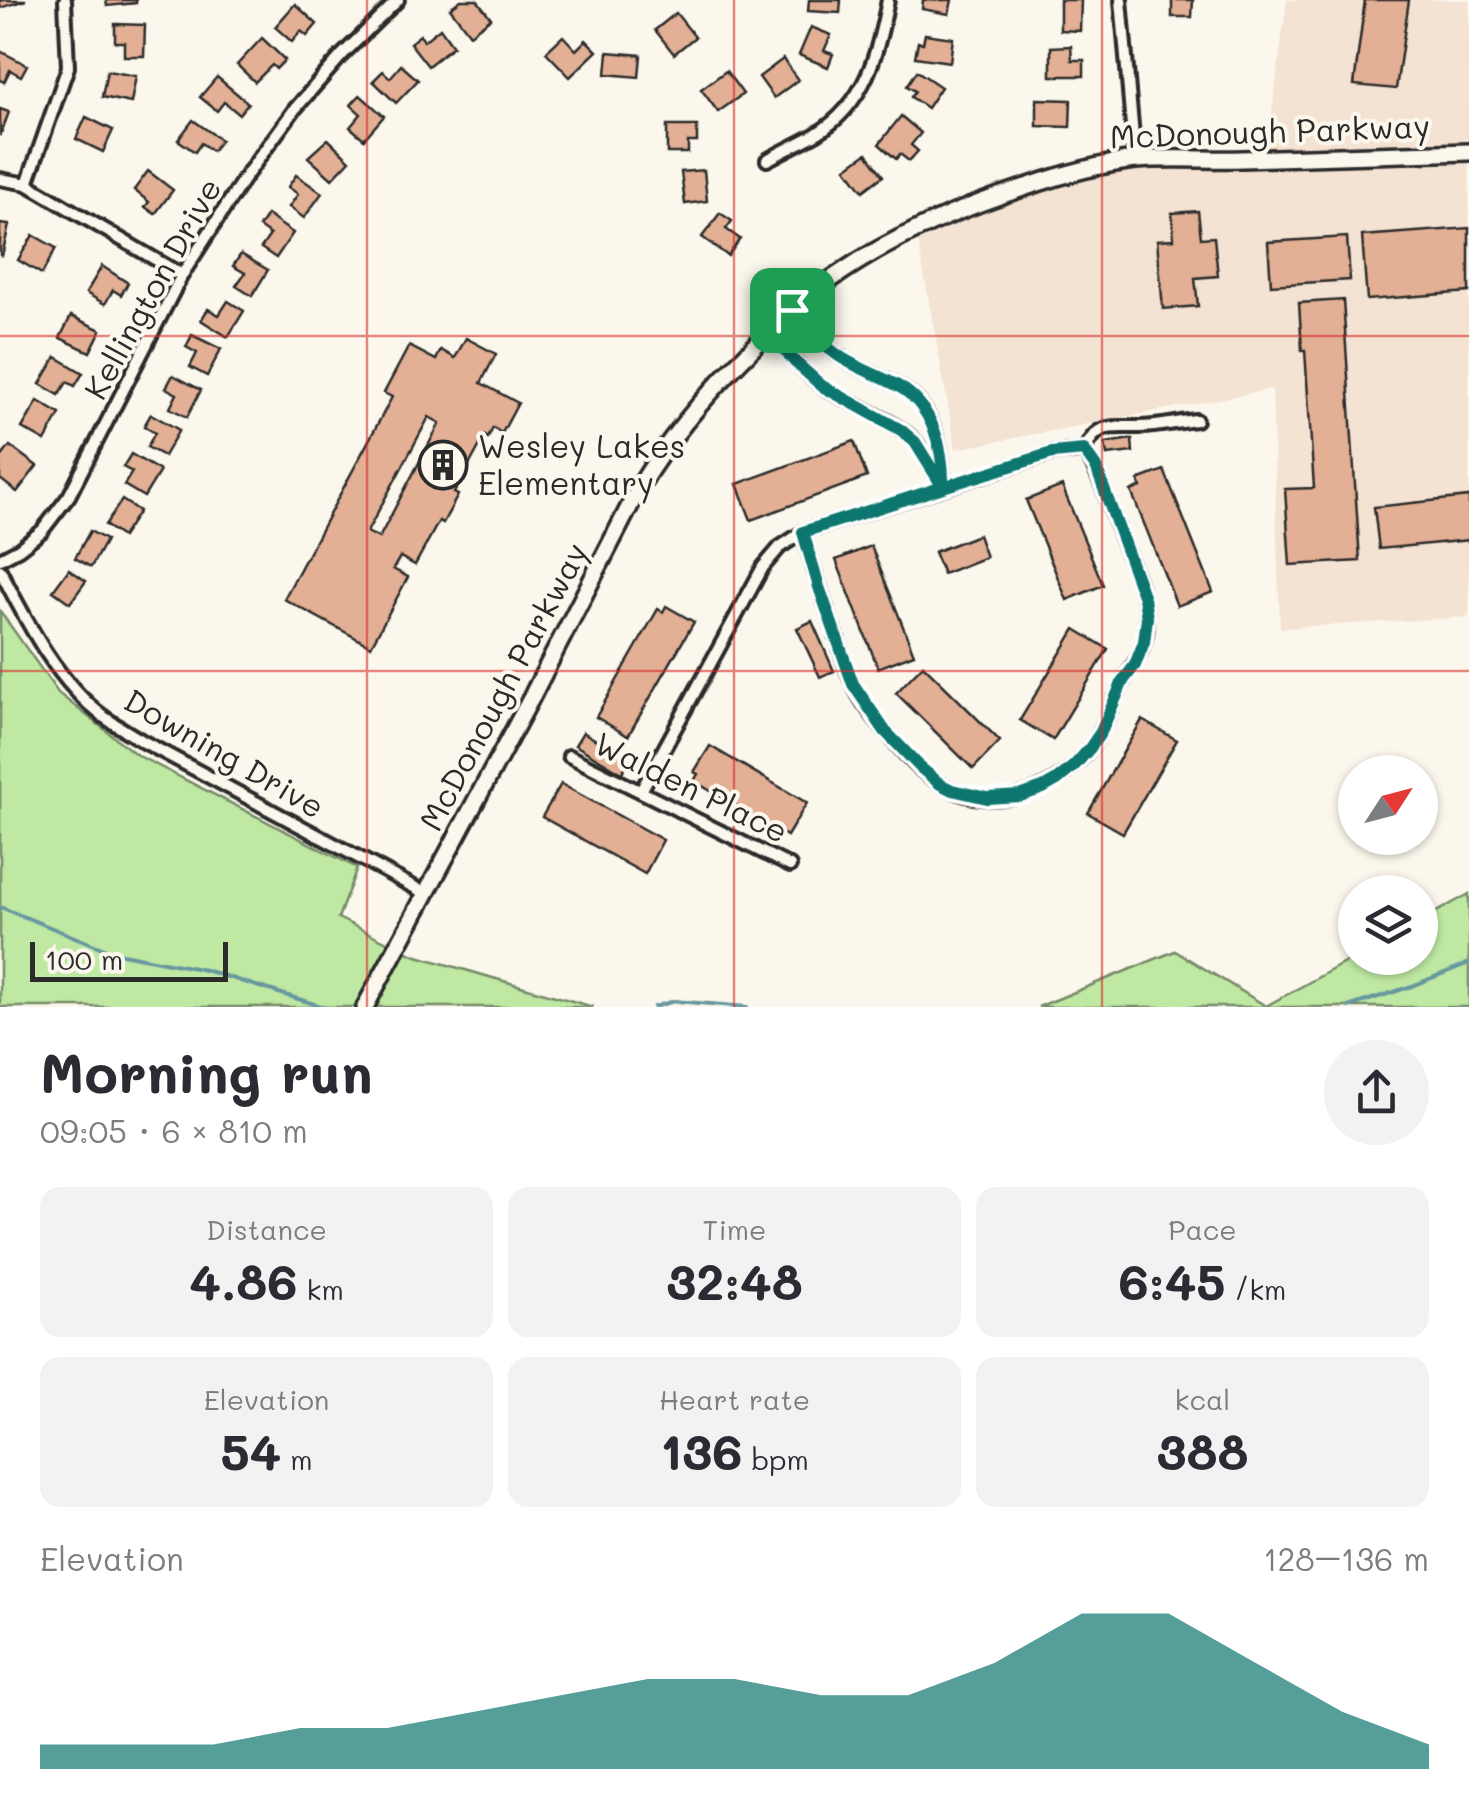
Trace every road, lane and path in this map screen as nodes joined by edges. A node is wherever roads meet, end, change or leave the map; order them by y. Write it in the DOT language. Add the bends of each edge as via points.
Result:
graph roads {
  1 [pos="65,0"];
  2 [pos="398,0"];
  3 [pos="888,0"];
  4 [pos="1121,0"];
  5 [pos="1469,152"];
  6 [pos="766,160"];
  7 [pos="1134,160"];
  8 [pos="0,179"];
  9 [pos="27,184"];
  10 [pos="182,275"];
  11 [pos="792,310"];
  12 [pos="769,332"];
  13 [pos="1196,420"];
  14 [pos="937,442"];
  15 [pos="921,450"];
  16 [pos="1084,450"];
  17 [pos="943,487"];
  18 [pos="803,532"];
  19 [pos="0,559"];
  20 [pos="0,570"];
  21 [pos="569,756"];
  22 [pos="641,791"];
  23 [pos="790,866"];
  24 [pos="425,893"];
  25 [pos="365,1007"];
  1 -- 9 [label="street" via="68,67"];
  2 -- 10 [label="street, Kellington Drive" via="294,110"];
  3 -- 6 [label="street" via="879,45 856,99 818,132"];
  4 -- 7 [label="street"];
  5 -- 7 [label="street, McDonough Parkway"];
  7 -- 11 [label="street, McDonough Parkway" via="974,203 859,260"];
  8 -- 9 [label="street"];
  9 -- 10 [label="street"];
  10 -- 19 [label="street, Kellington Drive" via="69,496 42,531"];
  11 -- 12 [label="street, McDonough Parkway"];
  11 -- 14 [label="street" via="827,348 912,395 928,414"];
  12 -- 15 [label="street" via="816,381 901,430"];
  12 -- 24 [label="street, McDonough Parkway" via="658,456"];
  13 -- 16 [label="street" via="1108,426"];
  14 -- 15 [label="street"];
  14 -- 17 [label="street"];
  15 -- 17 [label="street"];
  16 -- 17 [label="street" via="1052,453"];
  16 -- 18 [label="street" via="1144,598 1146,632 1090,748 1057,780 1029,793 987,798 952,790 885,731 853,684"];
  17 -- 18 [label="street"];
  18 -- 22 [label="street" via="763,567"];
  20 -- 24 [label="street, Downing Drive" via="45,651 103,716"];
  21 -- 22 [label="street, Walden Place"];
  22 -- 23 [label="street, Walden Place"];
  24 -- 25 [label="street, McDonough Parkway"];
}
